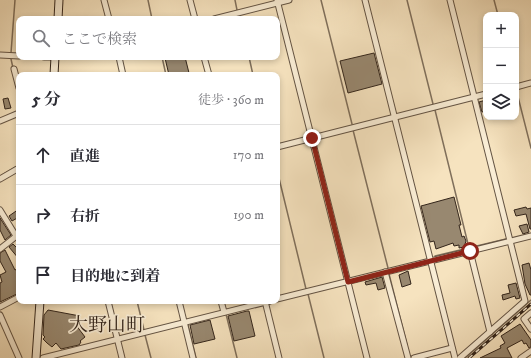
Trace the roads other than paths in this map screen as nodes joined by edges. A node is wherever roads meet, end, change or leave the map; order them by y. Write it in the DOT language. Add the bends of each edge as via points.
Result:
graph roads {
  1 [pos="59,0"];
  2 [pos="104,0"];
  3 [pos="190,0"];
  4 [pos="289,0"];
  5 [pos="365,0"];
  6 [pos="450,0"];
  7 [pos="277,1"];
  8 [pos="58,16"];
  9 [pos="108,16"];
  10 [pos="194,16"];
  11 [pos="224,16"];
  12 [pos="0,55"];
  13 [pos="16,56"];
  14 [pos="56,60"];
  15 [pos="120,60"];
  16 [pos="205,60"];
  17 [pos="14,69"];
  18 [pos="54,72"];
  19 [pos="122,72"];
  20 [pos="208,72"];
  21 [pos="16,77"];
  22 [pos="531,83"];
  23 [pos="519,86"];
  24 [pos="483,95"];
  25 [pos="474,97"];
  26 [pos="16,114"];
  27 [pos="394,116"];
  28 [pos="0,121"];
  29 [pos="312,138"];
  30 [pos="280,146"];
  31 [pos="16,170"];
  32 [pos="0,179"];
  33 [pos="0,210"];
  34 [pos="16,232"];
  35 [pos="531,236"];
  36 [pos="16,237"];
  37 [pos="510,241"];
  38 [pos="0,249"];
  39 [pos="470,251"];
  40 [pos="430,261"];
  41 [pos="385,272"];
  42 [pos="348,282"];
  43 [pos="531,296"];
  44 [pos="280,298"];
  45 [pos="16,299"];
  46 [pos="525,301"];
  47 [pos="40,304"];
  48 [pos="109,304"];
  49 [pos="180,304"];
  50 [pos="222,304"];
  51 [pos="255,304"];
  52 [pos="268,304"];
  53 [pos="0,307"];
  54 [pos="224,312"];
  55 [pos="531,313"];
  56 [pos="0,315"];
  57 [pos="184,322"];
  58 [pos="531,329"];
  59 [pos="490,332"];
  60 [pos="117,339"];
  61 [pos="452,348"];
  62 [pos="531,351"];
  63 [pos="19,358"];
  64 [pos="36,358"];
  65 [pos="46,358"];
  66 [pos="122,358"];
  67 [pos="193,358"];
  68 [pos="280,358"];
  69 [pos="367,358"];
  70 [pos="408,358"];
  71 [pos="414,358"];
  72 [pos="455,358"];
  73 [pos="460,358"];
  74 [pos="523,358"];
  1 -- 8 [label="main road"];
  2 -- 9 [label="street"];
  3 -- 10 [label="street"];
  4 -- 7 [label="street"];
  5 -- 27 [label="street"];
  6 -- 25 [label="street"];
  7 -- 11 [label="street"];
  7 -- 29 [label="street"];
  12 -- 13 [label="street"];
  14 -- 18 [label="main road"];
  15 -- 19 [label="street"];
  16 -- 20 [label="street"];
  17 -- 21 [label="street"];
  22 -- 23 [label="street"];
  24 -- 25 [label="street"];
  25 -- 27 [label="street"];
  25 -- 37 [label="street"];
  26 -- 28 [label="street"];
  27 -- 29 [label="street"];
  27 -- 40 [label="street"];
  29 -- 30 [label="street"];
  29 -- 42 [label="street"];
  31 -- 32 [label="street"];
  33 -- 34 [label="street"];
  35 -- 37 [label="street"];
  36 -- 38 [label="street"];
  37 -- 39 [label="street"];
  37 -- 46 [label="street"];
  39 -- 40 [label="street"];
  39 -- 59 [label="street"];
  40 -- 41 [label="street"];
  40 -- 61 [label="street"];
  41 -- 42 [label="street"];
  41 -- 70 [label="street"];
  42 -- 44 [label="street"];
  42 -- 69 [label="street"];
  43 -- 46 [label="street"];
  45 -- 53 [label="street"];
  46 -- 59 [label="street"];
  47 -- 64 [label="main road"];
  48 -- 60 [label="street"];
  49 -- 57 [label="street"];
  50 -- 54 [label="street"];
  51 -- 54 [label="street"];
  52 -- 68 [label="street"];
  54 -- 57 [label="street"];
  55 -- 58 [label="street" via="524,319"];
  56 -- 63 [label="street"];
  57 -- 60 [label="street"];
  57 -- 67 [label="street"];
  59 -- 73 [label="street"];
  60 -- 65 [label="street"];
  60 -- 66 [label="street"];
  61 -- 71 [label="street"];
  61 -- 72 [label="street"];
  62 -- 74 [label="street"];
}
